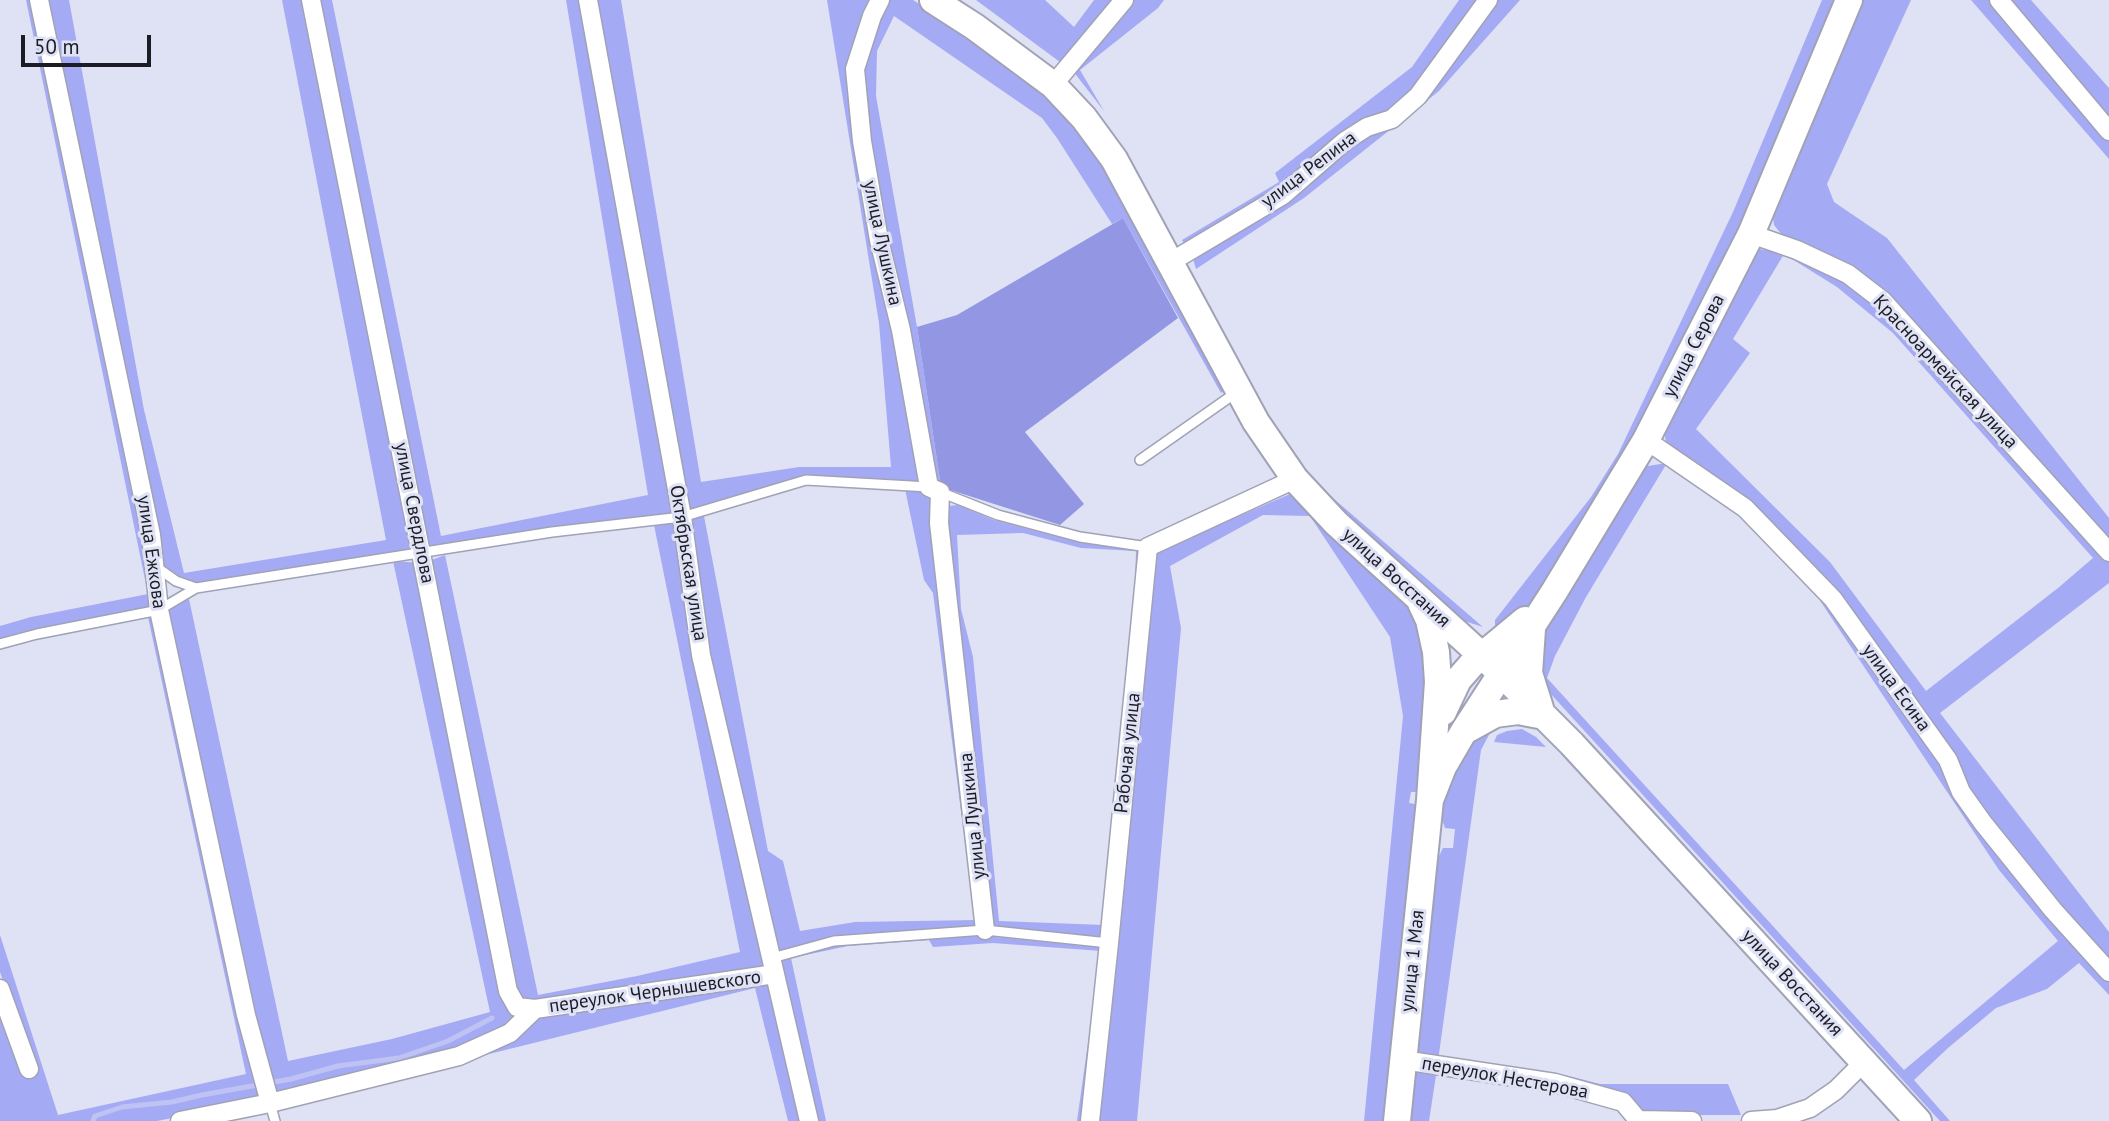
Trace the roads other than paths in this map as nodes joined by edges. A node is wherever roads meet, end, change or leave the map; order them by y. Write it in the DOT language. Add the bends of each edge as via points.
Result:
graph roads {
  1 [pos="39,0"];
  2 [pos="311,0"];
  3 [pos="588,0"];
  4 [pos="880,0"];
  5 [pos="933,0"];
  6 [pos="1124,0"];
  7 [pos="1488,0"];
  8 [pos="1849,0"];
  9 [pos="1999,0"];
  10 [pos="1053,85"];
  11 [pos="2109,131"];
  12 [pos="1751,234"];
  13 [pos="1169,262"];
  14 [pos="1239,391"];
  15 [pos="1646,440"];
  16 [pos="1140,460"];
  17 [pos="1295,479"];
  18 [pos="935,490"];
  19 [pos="682,517"];
  20 [pos="1148,547"];
  21 [pos="2109,552"];
  22 [pos="422,554"];
  23 [pos="155,566"];
  24 [pos="196,588"];
  25 [pos="1419,598"];
  26 [pos="159,610"];
  27 [pos="1528,624"];
  28 [pos="1450,626"];
  29 [pos="0,644"];
  30 [pos="1492,664"];
  31 [pos="1544,716"];
  32 [pos="1464,731"];
  33 [pos="1434,750"];
  34 [pos="1430,800"];
  35 [pos="985,930"];
  36 [pos="1110,943"];
  37 [pos="774,966"];
  38 [pos="2109,972"];
  39 [pos="0,989"];
  40 [pos="534,1009"];
  41 [pos="1403,1060"];
  42 [pos="1864,1062"];
  43 [pos="29,1069"];
  44 [pos="270,1102"];
  45 [pos="180,1121"];
  46 [pos="275,1121"];
  47 [pos="809,1121"];
  48 [pos="1090,1121"];
  49 [pos="1397,1121"];
  50 [pos="1639,1121"];
  51 [pos="1692,1121"];
  52 [pos="1751,1121"];
  53 [pos="1918,1121"];
  1 -- 23 [label="street, улица Ежкова"];
  2 -- 22 [label="street, улица Свердлова"];
  3 -- 19 [label="street, Октябрьская улица"];
  4 -- 18 [label="street, улица Лушкина" via="855,69 862,141 879,240"];
  5 -- 10 [label="main road, улица Восстания"];
  6 -- 10 [label="street"];
  7 -- 13 [label="street, улица Репина" via="1418,96 1392,119 1345,141 1283,195"];
  8 -- 12 [label="main road, улица Серова"];
  9 -- 11 [label="street"];
  10 -- 13 [label="main road, улица Восстания" via="1114,159"];
  12 -- 15 [label="main road, улица Серова"];
  12 -- 21 [label="street, Красноармейская улица" via="1848,274 1883,301"];
  13 -- 14 [label="main road, улица Восстания"];
  14 -- 16 [label="lane"];
  14 -- 17 [label="main road, улица Восстания"];
  15 -- 27 [label="main road, улица Серова" via="1554,592"];
  15 -- 38 [label="street, улица Есина" via="1745,508 1833,599 1948,760 1961,792 1983,824"];
  17 -- 20 [label="street"];
  17 -- 25 [label="main road, улица Восстания"];
  18 -- 19 [label="lane" via="806,480"];
  18 -- 20 [label="lane" via="998,515 1080,537"];
  18 -- 35 [label="street, улица Лушкина"];
  19 -- 22 [label="lane"];
  19 -- 37 [label="street, Октябрьская улица" via="701,655"];
  20 -- 36 [label="street, Рабочая улица"];
  22 -- 24 [label="lane"];
  22 -- 40 [label="street, улица Свердлова" via="508,992 517,1007"];
  23 -- 24 [label="lane"];
  23 -- 26 [label="street, улица Ежкова"];
  24 -- 26 [label="lane"];
  25 -- 28 [label="main road, улица Восстания"];
  25 -- 33 [label="main road, улица 1 Мая" via="1436,652"];
  26 -- 29 [label="lane"];
  26 -- 44 [label="street, улица Ежкова" via="246,1015"];
  27 -- 28 [label="main road" via="1501,634"];
  27 -- 30 [label="main road, улица Серова"];
  27 -- 31 [label="main road" via="1529,673"];
  28 -- 30 [label="main road, улица Восстания"];
  30 -- 31 [label="main road, улица Восстания"];
  30 -- 32 [label="main road, улица 1 Мая"];
  30 -- 33 [label="main road" via="1458,680 1444,708"];
  31 -- 32 [label="main road" via="1518,711 1495,714"];
  31 -- 42 [label="main road, улица Восстания"];
  32 -- 34 [label="main road, улица 1 Мая"];
  33 -- 34 [label="main road, улица 1 Мая"];
  34 -- 41 [label="main road, улица 1 Мая"];
  35 -- 36 [label="lane"];
  35 -- 37 [label="lane" via="834,941"];
  36 -- 48 [label="street, Рабочая улица"];
  37 -- 40 [label="street, переулок Чернышевского"];
  37 -- 47 [label="street, Октябрьская улица"];
  39 -- 43 [label="street"];
  40 -- 44 [label="street, переулок Чернышевского" via="510,1033 459,1056"];
  41 -- 49 [label="main road, улица 1 Мая"];
  41 -- 50 [label="street, переулок Нестерова" via="1555,1083 1623,1102"];
  42 -- 52 [label="street" via="1810,1108 1777,1119"];
  42 -- 53 [label="main road, улица Восстания"];
  44 -- 45 [label="street, переулок Чернышевского"];
  44 -- 46 [label="lane"];
  50 -- 51 [label="street, переулок Нестерова"];
}
